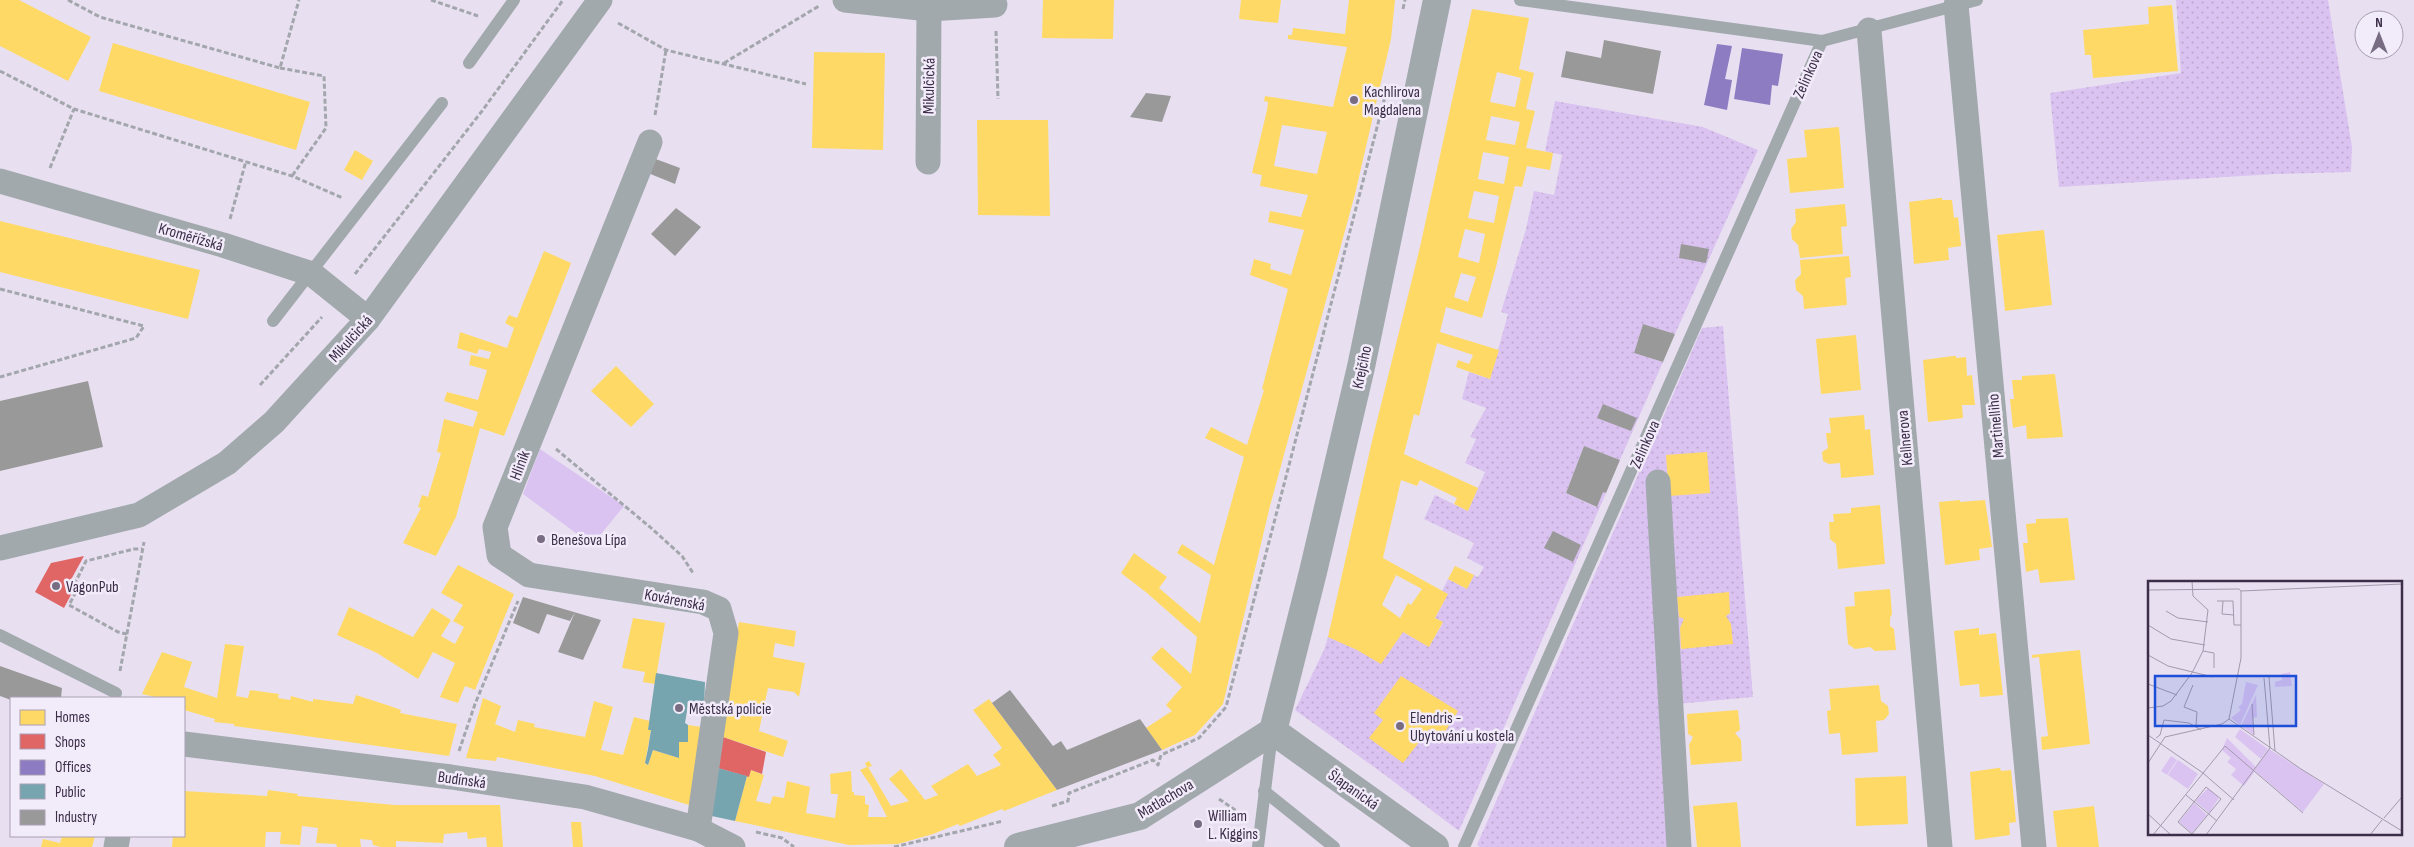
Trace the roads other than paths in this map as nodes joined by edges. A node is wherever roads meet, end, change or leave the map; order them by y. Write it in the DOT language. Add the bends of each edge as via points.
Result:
graph roads {
  1 [pos="514,0"];
  2 [pos="600,0"];
  3 [pos="1437,0"];
  4 [pos="1520,0"];
  5 [pos="833,2"];
  6 [pos="1966,2"];
  7 [pos="995,6"];
  8 [pos="929,9"];
  9 [pos="1869,30"];
  10 [pos="1822,41"];
  11 [pos="469,63"];
  12 [pos="442,103"];
  13 [pos="650,142"];
  14 [pos="928,162"];
  15 [pos="0,181"];
  16 [pos="312,274"];
  17 [pos="368,318"];
  18 [pos="273,322"];
  19 [pos="1658,482"];
  20 [pos="0,548"];
  21 [pos="529,575"];
  22 [pos="0,635"];
  23 [pos="116,693"];
  24 [pos="1273,731"];
  25 [pos="185,744"];
  26 [pos="1264,791"];
  27 [pos="698,828"];
  28 [pos="732,847"];
  29 [pos="1018,847"];
  30 [pos="1258,847"];
  31 [pos="1334,847"];
  32 [pos="1435,847"];
  33 [pos="1464,847"];
  34 [pos="1679,847"];
  35 [pos="1940,847"];
  36 [pos="2034,847"];
  1 -- 11 [label="lane"];
  2 -- 17 [label="street, Mikulčická"];
  3 -- 24 [label="street, Krejčího" via="1361,367"];
  4 -- 10 [label="lane"];
  5 -- 8 [label="street"];
  6 -- 9 [label="lane"];
  6 -- 36 [label="street, Martinelliho"];
  7 -- 8 [label="street"];
  8 -- 14 [label="street, Mikulčická"];
  9 -- 10 [label="lane"];
  9 -- 35 [label="street, Kellnerova"];
  10 -- 33 [label="lane, Zelinkova"];
  12 -- 16 [label="lane"];
  13 -- 21 [label="street, Hliník" via="495,527 499,555"];
  15 -- 16 [label="street, Kroměřížská"];
  16 -- 17 [label="street, Kroměřížská"];
  16 -- 18 [label="lane"];
  17 -- 20 [label="street, Mikulčická" via="274,422 227,463 139,515"];
  19 -- 34 [label="street, Zelinkova"];
  21 -- 27 [label="street, Kovárenská" via="703,602 718,609 726,633"];
  22 -- 23 [label="lane"];
  24 -- 26 [label="lane"];
  24 -- 29 [label="street, Matlachova" via="1140,816"];
  24 -- 32 [label="street, Šlapanická"];
  25 -- 27 [label="street, Budínská" via="585,797"];
  26 -- 30 [label="lane"];
  26 -- 31 [label="lane"];
  27 -- 28 [label="street, Budínská"];
}
